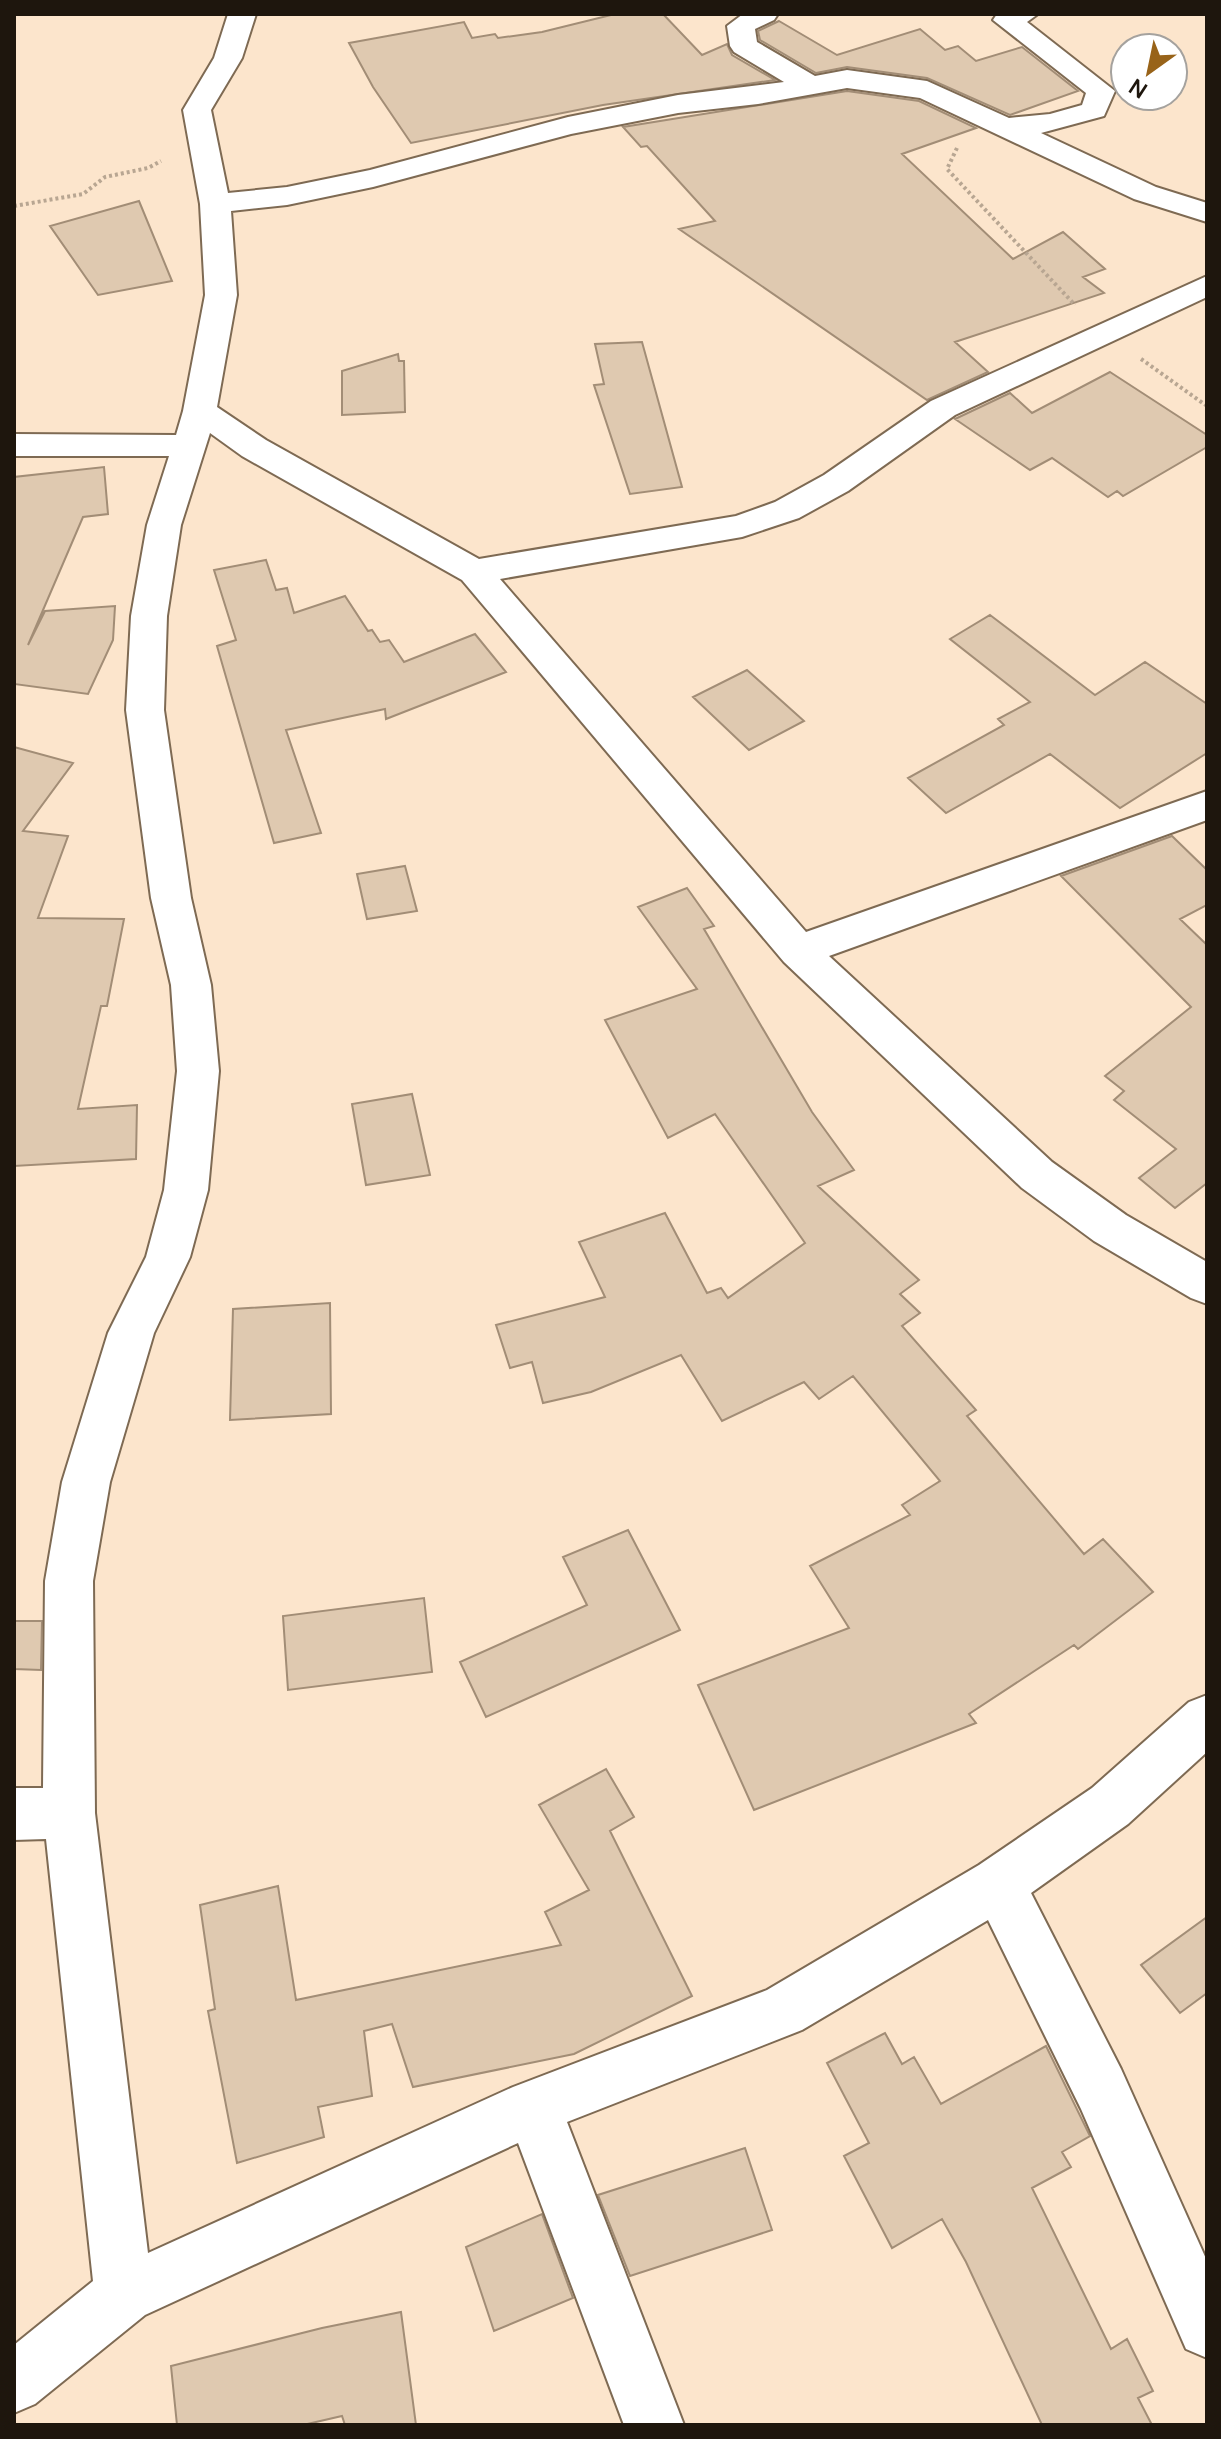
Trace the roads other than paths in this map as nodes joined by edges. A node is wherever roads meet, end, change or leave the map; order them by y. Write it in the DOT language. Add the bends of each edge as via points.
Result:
graph roads {
  1 [pos="242,14"];
  2 [pos="764,14"];
  3 [pos="1024,14"];
  4 [pos="808,84"];
  5 [pos="1001,127"];
  6 [pos="215,204"];
  7 [pos="1207,213"];
  8 [pos="1207,285"];
  9 [pos="194,429"];
  10 [pos="14,445"];
  11 [pos="474,572"];
  12 [pos="1207,805"];
  13 [pos="798,951"];
  14 [pos="1207,1285"];
  15 [pos="1207,1719"];
  16 [pos="69,1813"];
  17 [pos="14,1814"];
  18 [pos="998,1884"];
  19 [pos="533,2107"];
  20 [pos="124,2294"];
  21 [pos="1207,2328"];
  22 [pos="14,2383"];
  23 [pos="654,2425"];
  1 -- 6 [label="street" via="228,58 197,110"];
  2 -- 4 [label="street" via="741,26 744,46"];
  3 -- 5 [label="street" via="1007,20 1101,91 1094,110 1053,123"];
  4 -- 5 [label="street" via="847,79 927,90"];
  4 -- 6 [label="street" via="615,117 287,196"];
  5 -- 7 [label="street" via="1145,193"];
  6 -- 9 [label="street" via="221,295"];
  8 -- 11 [label="street" via="943,408 836,483 787,510 742,526"];
  9 -- 10 [label="street"];
  9 -- 11 [label="street" via="254,448"];
  9 -- 16 [label="street" via="164,525 149,616 145,710 171,898 191,985 198,1071 186,1190 168,1257 131,1333 86,1482 69,1581"];
  11 -- 13 [label="street"];
  12 -- 13 [label="street"];
  13 -- 14 [label="street" via="1037,1175 1110,1228"];
  15 -- 18 [label="street" via="1110,1806"];
  16 -- 17 [label="street"];
  16 -- 20 [label="street"];
  18 -- 19 [label="street" via="783,2011"];
  18 -- 21 [label="street" via="1101,2089"];
  19 -- 20 [label="street"];
  19 -- 23 [label="street"];
  20 -- 22 [label="street"];
}
